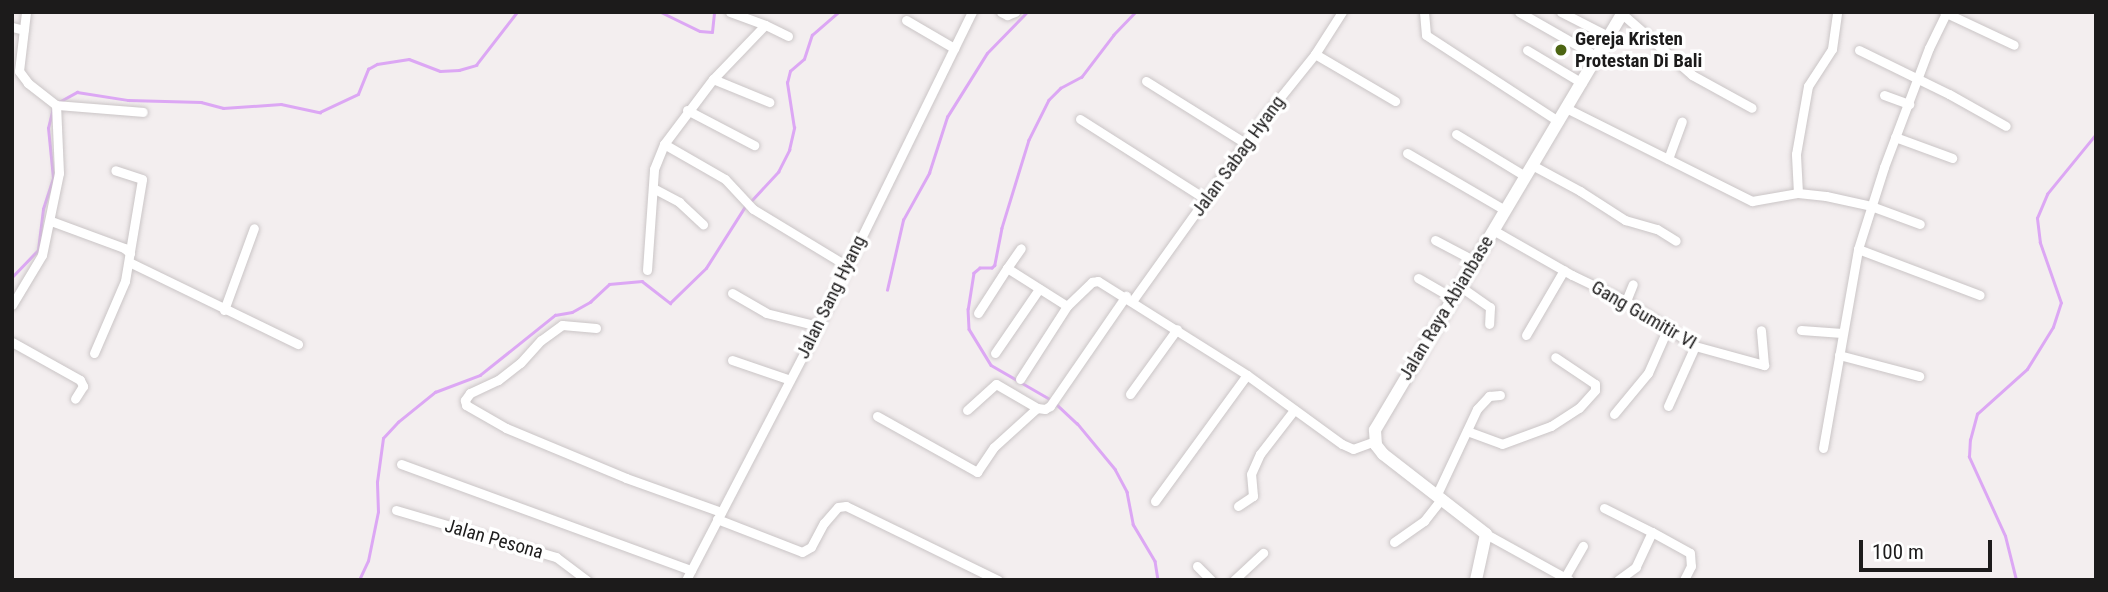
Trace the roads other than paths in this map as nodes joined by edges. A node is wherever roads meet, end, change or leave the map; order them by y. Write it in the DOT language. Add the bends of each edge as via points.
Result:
graph roads {
  1 [pos="26,12"];
  2 [pos="730,12"];
  3 [pos="972,12"];
  4 [pos="1001,12"];
  5 [pos="1015,12"];
  6 [pos="1342,12"];
  7 [pos="1424,12"];
  8 [pos="1518,12"];
  9 [pos="1562,12"];
  10 [pos="1837,12"];
  11 [pos="1622,13"];
  12 [pos="1947,13"];
  13 [pos="906,20"];
  14 [pos="765,25"];
  15 [pos="12,27"];
  16 [pos="24,30"];
  17 [pos="788,36"];
  18 [pos="1610,37"];
  19 [pos="2014,45"];
  20 [pos="954,48"];
  21 [pos="1527,50"];
  22 [pos="1859,50"];
  23 [pos="1315,54"];
  24 [pos="1598,57"];
  25 [pos="713,79"];
  26 [pos="1918,80"];
  27 [pos="1146,82"];
  28 [pos="1582,83"];
  29 [pos="1884,95"];
  30 [pos="1395,101"];
  31 [pos="769,102"];
  32 [pos="1909,104"];
  33 [pos="56,105"];
  34 [pos="1566,108"];
  35 [pos="1752,108"];
  36 [pos="687,110"];
  37 [pos="143,112"];
  38 [pos="1080,119"];
  39 [pos="1558,121"];
  40 [pos="1682,121"];
  41 [pos="2006,126"];
  42 [pos="1456,134"];
  43 [pos="1895,137"];
  44 [pos="664,144"];
  45 [pos="1247,144"];
  46 [pos="754,145"];
  47 [pos="1407,153"];
  48 [pos="1952,158"];
  49 [pos="1668,159"];
  50 [pos="115,170"];
  51 [pos="1528,171"];
  52 [pos="653,188"];
  53 [pos="1798,193"];
  54 [pos="1207,200"];
  55 [pos="1871,206"];
  56 [pos="1505,210"];
  57 [pos="51,221"];
  58 [pos="704,224"];
  59 [pos="1920,224"];
  60 [pos="254,228"];
  61 [pos="1493,230"];
  62 [pos="1435,240"];
  63 [pos="1676,241"];
  64 [pos="1021,248"];
  65 [pos="1858,249"];
  66 [pos="129,258"];
  67 [pos="1473,260"];
  68 [pos="847,266"];
  69 [pos="1007,268"];
  70 [pos="647,270"];
  71 [pos="1563,270"];
  72 [pos="1418,278"];
  73 [pos="1633,284"];
  74 [pos="1458,285"];
  75 [pos="1039,289"];
  76 [pos="732,293"];
  77 [pos="1980,295"];
  78 [pos="1451,297"];
  79 [pos="1129,298"];
  80 [pos="1626,301"];
  81 [pos="12,305"];
  82 [pos="1067,306"];
  83 [pos="224,310"];
  84 [pos="978,313"];
  85 [pos="1489,324"];
  86 [pos="818,326"];
  87 [pos="596,328"];
  88 [pos="1177,329"];
  89 [pos="1667,330"];
  90 [pos="1761,330"];
  91 [pos="1801,330"];
  92 [pos="1842,333"];
  93 [pos="1526,335"];
  94 [pos="12,342"];
  95 [pos="298,344"];
  96 [pos="1695,346"];
  97 [pos="94,353"];
  98 [pos="995,354"];
  99 [pos="1839,355"];
  100 [pos="1555,358"];
  101 [pos="732,359"];
  102 [pos="1247,374"];
  103 [pos="1919,376"];
  104 [pos="1020,379"];
  105 [pos="789,380"];
  106 [pos="1130,394"];
  107 [pos="1500,395"];
  108 [pos="75,399"];
  109 [pos="1668,406"];
  110 [pos="1037,408"];
  111 [pos="967,410"];
  112 [pos="1294,410"];
  113 [pos="1614,414"];
  114 [pos="877,416"];
  115 [pos="1467,430"];
  116 [pos="1375,441"];
  117 [pos="1823,448"];
  118 [pos="401,464"];
  119 [pos="1440,496"];
  120 [pos="1155,501"];
  121 [pos="1238,506"];
  122 [pos="1604,508"];
  123 [pos="396,510"];
  124 [pos="719,515"];
  125 [pos="1652,532"];
  126 [pos="1486,534"];
  127 [pos="1394,542"];
  128 [pos="1583,546"];
  129 [pos="1263,553"];
  130 [pos="1197,566"];
  131 [pos="691,570"];
  132 [pos="1567,579"];
  133 [pos="587,580"];
  134 [pos="685,580"];
  135 [pos="998,580"];
  136 [pos="1211,580"];
  137 [pos="1234,580"];
  138 [pos="1476,580"];
  139 [pos="1618,580"];
  140 [pos="1685,580"];
  1 -- 16 [label="street"];
  2 -- 14 [label="street"];
  3 -- 20 [label="street, Jalan Sang Hyang"];
  4 -- 5 [label="street"];
  6 -- 23 [label="street, Jalan Sabag Hyang"];
  7 -- 39 [label="street" via="1426,35"];
  8 -- 24 [label="street"];
  9 -- 18 [label="street"];
  10 -- 53 [label="street" via="1832,49 1808,86 1796,154"];
  11 -- 18 [label="main road, Jalan Raya Abianbase"];
  11 -- 35 [label="street" via="1692,75"];
  12 -- 19 [label="street"];
  12 -- 26 [label="street" via="1928,48"];
  13 -- 20 [label="street"];
  14 -- 17 [label="street"];
  14 -- 25 [label="street"];
  15 -- 16 [label="street"];
  16 -- 33 [label="street" via="21,76"];
  18 -- 24 [label="main road, Jalan Raya Abianbase"];
  20 -- 68 [label="street, Jalan Sang Hyang"];
  21 -- 28 [label="street"];
  22 -- 26 [label="street"];
  23 -- 30 [label="street"];
  23 -- 45 [label="street, Jalan Sabag Hyang"];
  24 -- 28 [label="main road, Jalan Raya Abianbase"];
  25 -- 31 [label="street"];
  25 -- 36 [label="street"];
  26 -- 32 [label="street"];
  26 -- 41 [label="street"];
  27 -- 45 [label="street"];
  28 -- 34 [label="main road, Jalan Raya Abianbase"];
  29 -- 32 [label="street"];
  32 -- 43 [label="street"];
  33 -- 37 [label="street"];
  33 -- 57 [label="street" via="59,173"];
  34 -- 39 [label="main road, Jalan Raya Abianbase"];
  34 -- 49 [label="street"];
  36 -- 44 [label="street"];
  36 -- 46 [label="street"];
  38 -- 54 [label="street"];
  39 -- 51 [label="main road, Jalan Raya Abianbase"];
  40 -- 49 [label="street"];
  42 -- 51 [label="street"];
  43 -- 48 [label="street"];
  43 -- 55 [label="street"];
  44 -- 52 [label="street" via="656,160"];
  44 -- 68 [label="street" via="724,179 753,209"];
  45 -- 54 [label="street, Jalan Sabag Hyang"];
  47 -- 56 [label="street"];
  49 -- 53 [label="street" via="1752,201"];
  50 -- 66 [label="street" via="142,180"];
  51 -- 56 [label="main road, Jalan Raya Abianbase"];
  51 -- 63 [label="street" via="1580,191 1625,220 1657,229"];
  52 -- 58 [label="street" via="679,202"];
  52 -- 70 [label="street"];
  53 -- 55 [label="street"];
  54 -- 79 [label="street, Jalan Sabag Hyang"];
  55 -- 59 [label="street"];
  55 -- 65 [label="street"];
  56 -- 61 [label="main road, Jalan Raya Abianbase"];
  57 -- 66 [label="street" via="124,248"];
  57 -- 81 [label="street" via="42,255"];
  60 -- 83 [label="street"];
  61 -- 67 [label="main road, Jalan Raya Abianbase"];
  61 -- 71 [label="street, Gang Gumitir VI"];
  62 -- 67 [label="street"];
  64 -- 69 [label="street"];
  65 -- 77 [label="street"];
  65 -- 92 [label="street"];
  66 -- 83 [label="street"];
  66 -- 97 [label="street" via="125,281"];
  67 -- 74 [label="main road, Jalan Raya Abianbase"];
  68 -- 86 [label="street, Jalan Sang Hyang"];
  69 -- 75 [label="street"];
  69 -- 84 [label="street"];
  71 -- 80 [label="street, Gang Gumitir VI"];
  71 -- 93 [label="street"];
  72 -- 78 [label="street"];
  73 -- 80 [label="street"];
  74 -- 78 [label="main road, Jalan Raya Abianbase"];
  74 -- 85 [label="street" via="1490,307"];
  75 -- 82 [label="street"];
  75 -- 98 [label="street"];
  76 -- 86 [label="street" via="766,313"];
  78 -- 116 [label="main road, Jalan Raya Abianbase" via="1379,421"];
  79 -- 82 [label="street" via="1094,281"];
  79 -- 88 [label="street"];
  79 -- 110 [label="street, Jalan Sabag Hyang" via="1050,406"];
  80 -- 89 [label="street, Gang Gumitir VI"];
  82 -- 104 [label="street"];
  83 -- 95 [label="street"];
  86 -- 105 [label="street, Jalan Sang Hyang"];
  87 -- 124 [label="street" via="562,326 498,380 470,393 466,405 506,428"];
  88 -- 102 [label="street"];
  88 -- 106 [label="street"];
  89 -- 96 [label="street, Gang Gumitir VI"];
  89 -- 113 [label="street" via="1648,373"];
  90 -- 96 [label="street, Gang Gumitir VI" via="1764,365"];
  91 -- 92 [label="street"];
  92 -- 99 [label="street"];
  94 -- 108 [label="street" via="80,380 83,386"];
  96 -- 109 [label="street"];
  99 -- 103 [label="street"];
  99 -- 117 [label="street"];
  100 -- 115 [label="street" via="1595,384 1579,408 1551,426 1502,444"];
  101 -- 105 [label="street"];
  102 -- 112 [label="street"];
  102 -- 120 [label="street"];
  105 -- 124 [label="street, Jalan Sang Hyang"];
  107 -- 115 [label="street" via="1483,401"];
  110 -- 111 [label="street" via="996,384"];
  110 -- 114 [label="street, Jalan Sabag Hyang" via="994,447 977,472"];
  112 -- 116 [label="street" via="1350,448"];
  112 -- 121 [label="street" via="1260,454 1251,474 1253,496"];
  115 -- 119 [label="street"];
  116 -- 119 [label="main road" via="1383,454"];
  118 -- 131 [label="street"];
  119 -- 126 [label="main road"];
  119 -- 127 [label="street" via="1424,521"];
  122 -- 125 [label="street"];
  123 -- 133 [label="street, Jalan Pesona" via="556,557"];
  124 -- 131 [label="street, Jalan Sang Hyang"];
  124 -- 135 [label="street" via="802,552 811,547 838,507 846,506"];
  125 -- 139 [label="street" via="1636,567"];
  125 -- 140 [label="street" via="1690,553"];
  126 -- 132 [label="street"];
  126 -- 138 [label="main road"];
  128 -- 132 [label="street"];
  129 -- 137 [label="street"];
  130 -- 136 [label="street"];
  131 -- 134 [label="street, Jalan Sang Hyang"];
}
